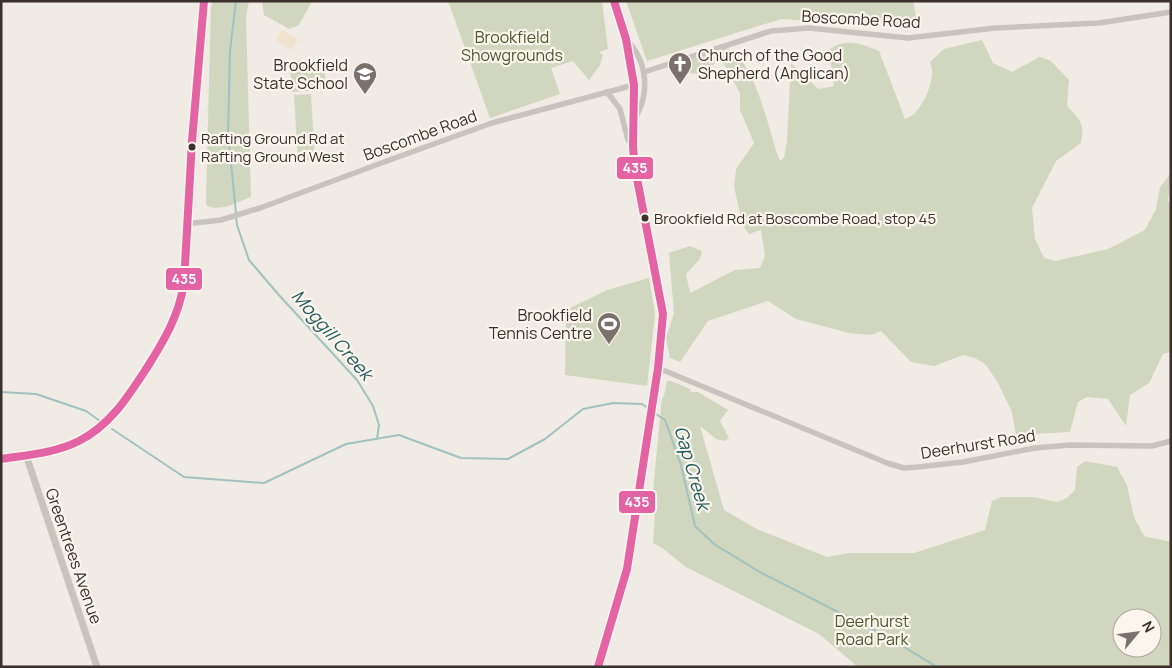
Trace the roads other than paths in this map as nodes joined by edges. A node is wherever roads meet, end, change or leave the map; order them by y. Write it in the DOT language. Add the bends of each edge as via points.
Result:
graph roads {
  1 [pos="204,1"];
  2 [pos="614,1"];
  3 [pos="1171,12"];
  4 [pos="626,39"];
  5 [pos="644,72"];
  6 [pos="634,85"];
  7 [pos="607,92"];
  8 [pos="632,122"];
  9 [pos="633,147"];
  10 [pos="187,222"];
  11 [pos="658,368"];
  12 [pos="1171,441"];
  13 [pos="26,455"];
  14 [pos="1,459"];
  15 [pos="97,667"];
  16 [pos="598,667"];
  1 -- 10 [label="main road"];
  2 -- 4 [label="main road"];
  3 -- 5 [label="street, Boscombe Road" via="1100,23 995,28 908,38 809,28 771,31"];
  4 -- 5 [label="street" via="633,46"];
  4 -- 6 [label="main road"];
  5 -- 8 [label="street" via="641,109"];
  6 -- 7 [label="street, Boscombe Road"];
  6 -- 8 [label="main road"];
  7 -- 9 [label="street" via="620,109"];
  7 -- 10 [label="street, Boscombe Road" via="492,124 221,220"];
  8 -- 9 [label="main road"];
  9 -- 11 [label="main road" via="663,314"];
  10 -- 13 [label="main road" via="182,297 176,316 168,336 132,392 118,412 88,436 64,447"];
  11 -- 12 [label="street, Deerhurst Road" via="904,468 964,462 1036,448 1152,446"];
  11 -- 16 [label="main road" via="627,570"];
  13 -- 14 [label="main road"];
  13 -- 15 [label="street, Greentrees Avenue"];
}
